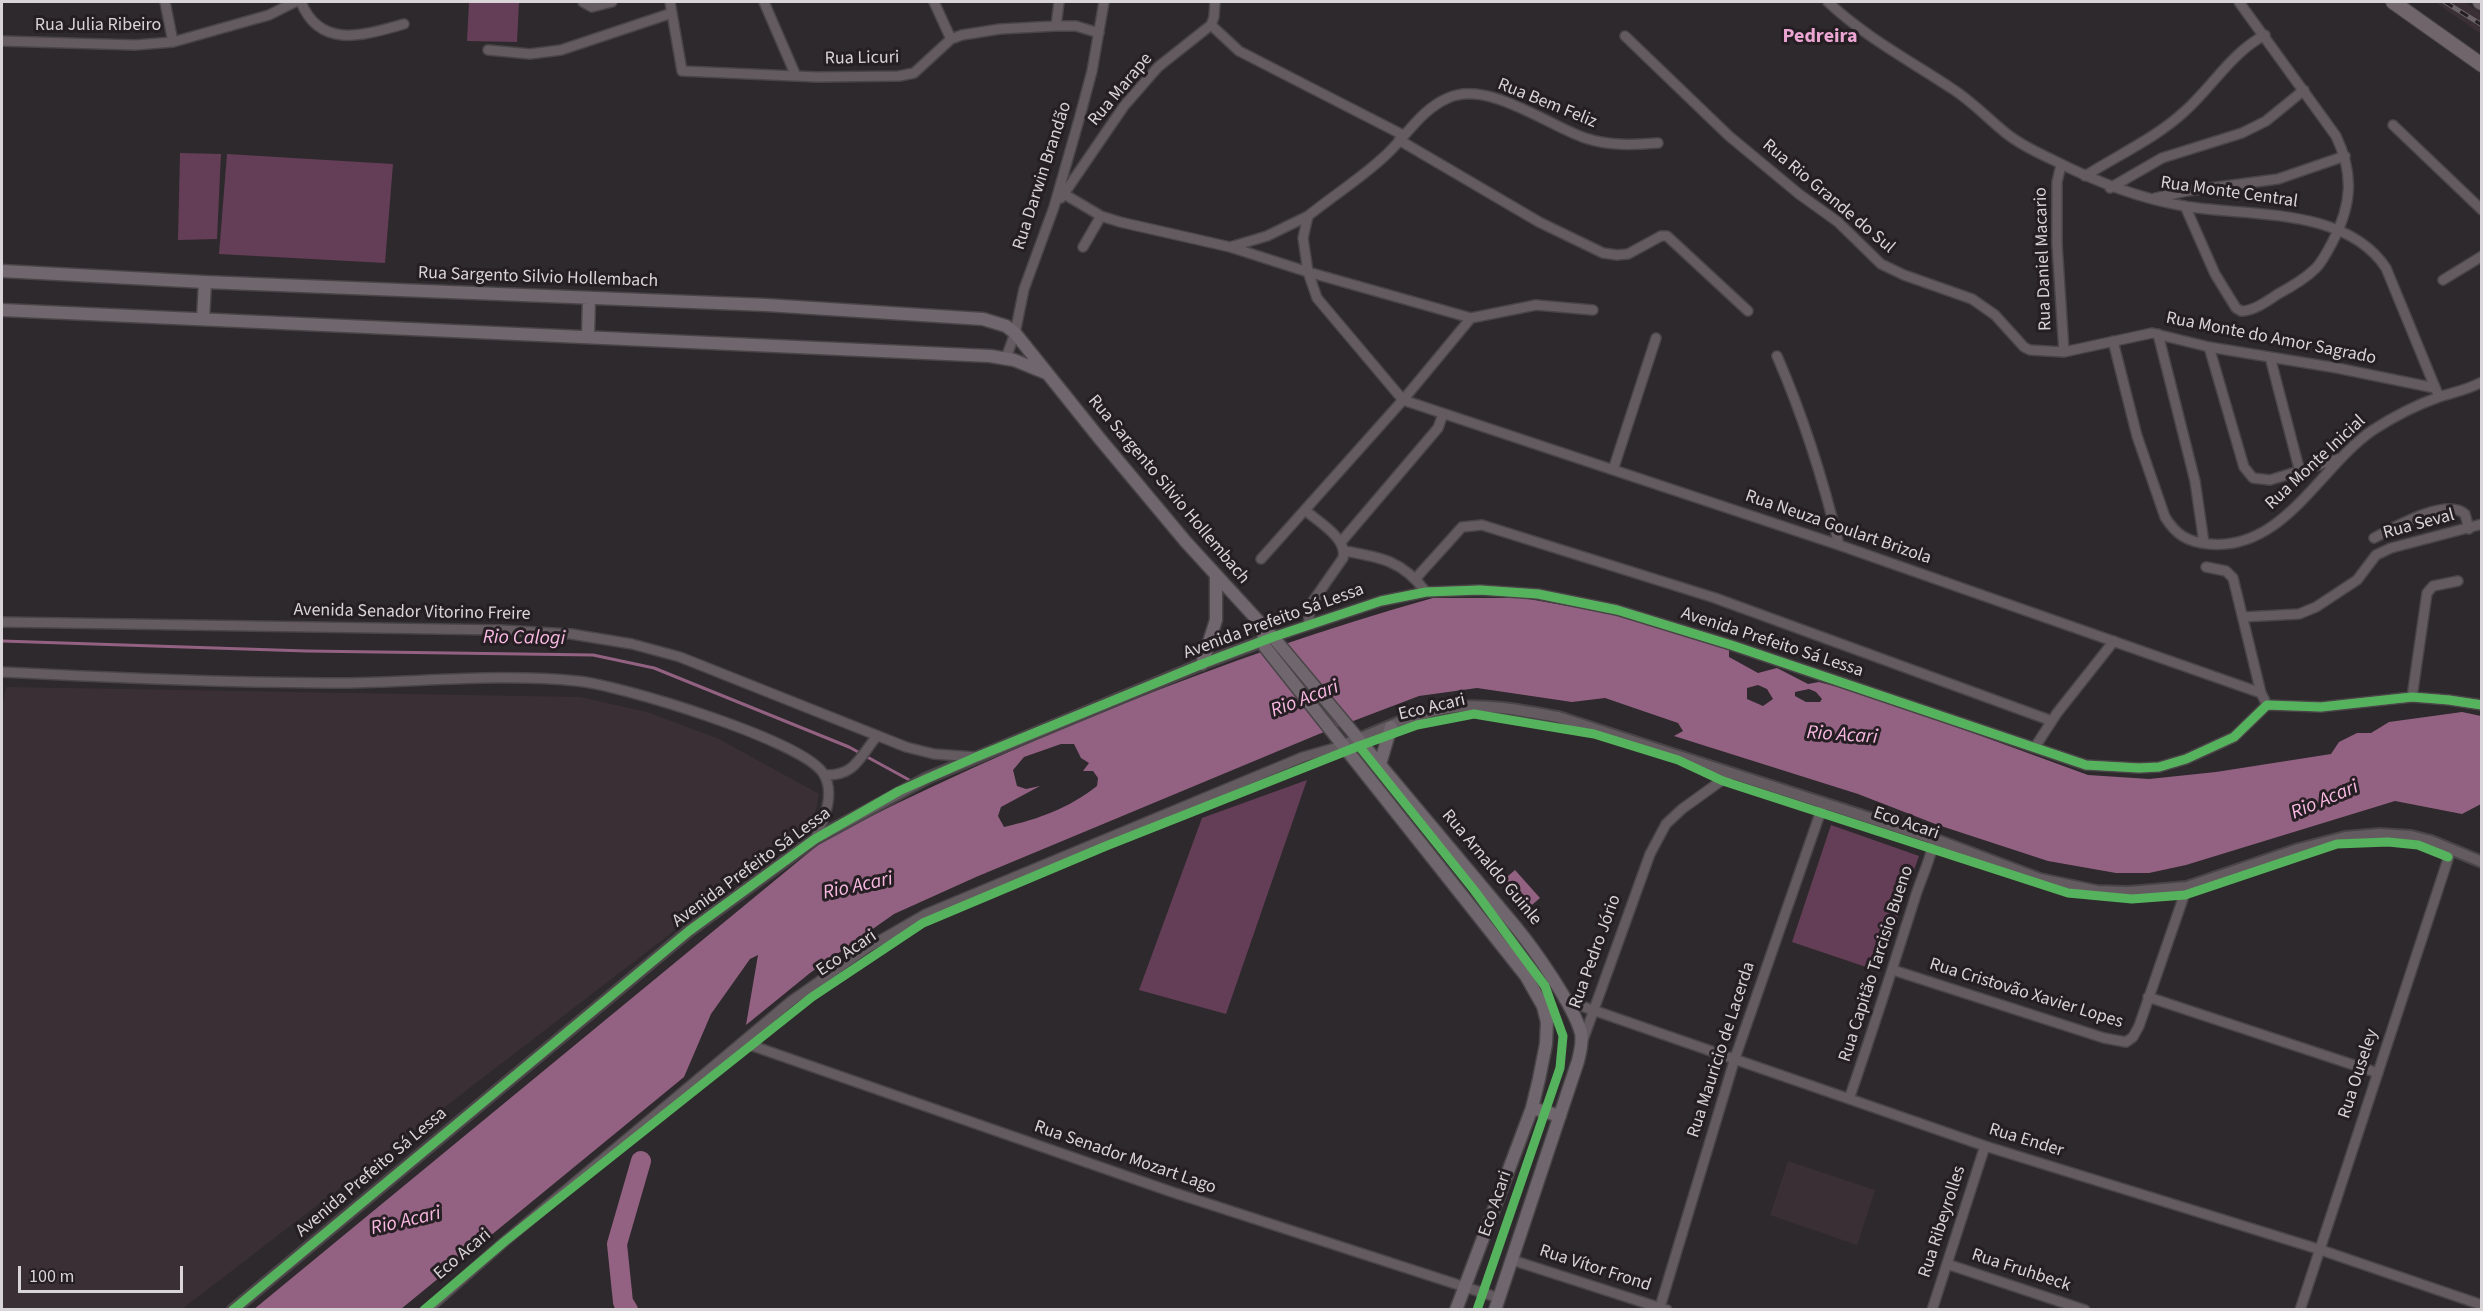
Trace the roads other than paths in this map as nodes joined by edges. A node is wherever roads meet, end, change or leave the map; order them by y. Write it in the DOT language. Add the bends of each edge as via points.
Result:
graph roads {
  1 [pos="165,2"];
  2 [pos="296,2"];
  3 [pos="301,2"];
  4 [pos="583,2"];
  5 [pos="612,2"];
  6 [pos="670,2"];
  7 [pos="764,2"];
  8 [pos="934,2"];
  9 [pos="1059,2"];
  10 [pos="1104,2"];
  11 [pos="1215,2"];
  12 [pos="1828,2"];
  13 [pos="2239,2"];
  14 [pos="2393,2"];
  15 [pos="672,13"];
  16 [pos="404,24"];
  17 [pos="1211,25"];
  18 [pos="1056,26"];
  19 [pos="1099,33"];
  20 [pos="1625,36"];
  21 [pos="2265,36"];
  22 [pos="951,39"];
  23 [pos="2,41"];
  24 [pos="173,42"];
  25 [pos="488,50"];
  26 [pos="2481,66"];
  27 [pos="796,76"];
  28 [pos="2304,90"];
  29 [pos="2393,125"];
  30 [pos="1401,137"];
  31 [pos="1658,143"];
  32 [pos="2345,156"];
  33 [pos="2061,165"];
  34 [pos="2085,176"];
  35 [pos="2110,188"];
  36 [pos="1064,194"];
  37 [pos="2152,199"];
  38 [pos="2185,206"];
  39 [pos="1054,207"];
  40 [pos="2481,210"];
  41 [pos="1101,216"];
  42 [pos="1308,216"];
  43 [pos="2338,231"];
  44 [pos="1083,247"];
  45 [pos="1230,247"];
  46 [pos="2481,256"];
  47 [pos="2,271"];
  48 [pos="1308,272"];
  49 [pos="2443,280"];
  50 [pos="206,282"];
  51 [pos="589,298"];
  52 [pos="2,309"];
  53 [pos="1593,310"];
  54 [pos="1748,310"];
  55 [pos="1471,318"];
  56 [pos="203,319"];
  57 [pos="1015,333"];
  58 [pos="2158,334"];
  59 [pos="588,337"];
  60 [pos="1656,338"];
  61 [pos="2113,341"];
  62 [pos="2209,347"];
  63 [pos="2030,350"];
  64 [pos="2064,352"];
  65 [pos="1777,356"];
  66 [pos="2270,357"];
  67 [pos="1006,358"];
  68 [pos="1050,374"];
  69 [pos="2481,382"];
  70 [pos="2437,392"];
  71 [pos="1403,400"];
  72 [pos="1443,414"];
  73 [pos="2345,457"];
  74 [pos="1613,470"];
  75 [pos="2300,472"];
  76 [pos="1305,510"];
  77 [pos="2481,524"];
  78 [pos="2469,529"];
  79 [pos="2374,538"];
  80 [pos="2204,543"];
  81 [pos="1839,545"];
  82 [pos="1343,546"];
  83 [pos="1261,559"];
  84 [pos="2206,567"];
  85 [pos="1216,576"];
  86 [pos="1416,578"];
  87 [pos="2458,581"];
  88 [pos="1426,592"];
  89 [pos="2243,617"];
  90 [pos="2,622"];
  91 [pos="1308,625"];
  92 [pos="2114,641"];
  93 [pos="1270,642"];
  94 [pos="1202,664"];
  95 [pos="2,672"];
  96 [pos="2261,693"];
  97 [pos="2412,697"];
  98 [pos="2267,705"];
  99 [pos="2481,705"];
  100 [pos="2052,721"];
  101 [pos="1390,728"];
  102 [pos="1355,735"];
  103 [pos="876,736"];
  104 [pos="1338,742"];
  105 [pos="2035,747"];
  106 [pos="976,757"];
  107 [pos="1380,764"];
  108 [pos="1732,773"];
  109 [pos="825,775"];
  110 [pos="1823,805"];
  111 [pos="815,838"];
  112 [pos="1934,839"];
  113 [pos="2451,850"];
  114 [pos="2481,862"];
  115 [pos="2187,887"];
  116 [pos="1893,970"];
  117 [pos="2148,997"];
  118 [pos="1564,1000"];
  119 [pos="1595,1010"];
  120 [pos="744,1041"];
  121 [pos="1582,1042"];
  122 [pos="1735,1058"];
  123 [pos="2378,1072"];
  124 [pos="1849,1100"];
  125 [pos="1532,1108"];
  126 [pos="1560,1116"];
  127 [pos="1986,1146"];
  128 [pos="2318,1249"];
  129 [pos="1512,1260"];
  130 [pos="1947,1264"];
  131 [pos="1464,1287"];
  132 [pos="1497,1304"];
  133 [pos="2481,1305"];
  134 [pos="1664,1308"];
  135 [pos="233,1310"];
  136 [pos="427,1310"];
  137 [pos="1456,1310"];
  138 [pos="1932,1310"];
  139 [pos="2085,1310"];
  140 [pos="2300,1310"];
  1 -- 24 [label="street"];
  2 -- 24 [label="street, Rua Julia Ribeiro" via="268,15"];
  3 -- 16 [label="street" via="308,18 339,36 365,35"];
  4 -- 5 [label="street" via="592,7"];
  6 -- 15 [label="street"];
  7 -- 27 [label="street"];
  8 -- 22 [label="street"];
  9 -- 18 [label="street"];
  10 -- 19 [label="street, Rua Darwin Brandão"];
  11 -- 17 [label="street"];
  12 -- 33 [label="street, Rua Monte Central" via="1867,35 1962,95 2007,134"];
  13 -- 21 [label="street"];
  14 -- 26 [label="main road"];
  15 -- 25 [label="street" via="561,50 530,54"];
  15 -- 27 [label="street, Rua Licuri" via="682,71"];
  17 -- 30 [label="street" via="1239,51"];
  17 -- 36 [label="street, Rua Marape" via="1158,67 1130,99"];
  18 -- 19 [label="street" via="1076,26"];
  18 -- 22 [label="street" via="1000,29"];
  19 -- 39 [label="street, Rua Darwin Brandão"];
  20 -- 63 [label="street, Rua Rio Grande do Sul" via="1729,136 1838,222 1881,264 1972,299 1995,315"];
  21 -- 28 [label="street"];
  21 -- 34 [label="street" via="2242,50 2199,98 2169,124"];
  22 -- 27 [label="street, Rua Licuri" via="906,76"];
  23 -- 24 [label="street, Rua Julia Ribeiro" via="135,45"];
  28 -- 32 [label="street"];
  28 -- 35 [label="street" via="2258,125 2162,158"];
  29 -- 40 [label="street"];
  30 -- 31 [label="street, Rua Bem Feliz" via="1442,101 1474,94 1508,103 1600,142"];
  30 -- 42 [label="street, Rua Bem Feliz" via="1374,165"];
  30 -- 54 [label="street" via="1539,222 1603,253 1628,254 1667,236"];
  32 -- 37 [label="street" via="2278,179"];
  32 -- 43 [label="street" via="2348,195"];
  33 -- 34 [label="street, Rua Monte Central"];
  33 -- 64 [label="street, Rua Daniel Macario" via="2056,232"];
  34 -- 35 [label="street, Rua Monte Central"];
  35 -- 37 [label="street, Rua Monte Central"];
  36 -- 39 [label="street, Rua Marape"];
  36 -- 41 [label="street"];
  37 -- 38 [label="street, Rua Monte Central"];
  38 -- 43 [label="street, Rua Monte Central" via="2270,213"];
  38 -- 43 [label="street" via="2215,274 2241,311 2253,309 2311,272"];
  39 -- 57 [label="street, Rua Darwin Brandão" via="1024,289"];
  41 -- 44 [label="street"];
  41 -- 45 [label="street"];
  42 -- 45 [label="street, Rua Bem Feliz" via="1267,236"];
  42 -- 48 [label="street" via="1303,238"];
  43 -- 70 [label="street, Rua Monte Central" via="2370,249 2386,268"];
  45 -- 48 [label="street"];
  46 -- 49 [label="street"];
  47 -- 50 [label="main road, Rua Sargento Silvio Hollembach"];
  48 -- 55 [label="street"];
  48 -- 71 [label="street" via="1317,298"];
  50 -- 51 [label="main road, Rua Sargento Silvio Hollembach"];
  50 -- 56 [label="main road"];
  51 -- 57 [label="main road, Rua Sargento Silvio Hollembach" via="983,319 1000,323"];
  51 -- 59 [label="main road"];
  52 -- 56 [label="main road"];
  53 -- 55 [label="street" via="1536,305"];
  55 -- 71 [label="street"];
  56 -- 59 [label="main road"];
  57 -- 67 [label="street, Rua Darwin Brandão"];
  57 -- 68 [label="main road, Rua Sargento Silvio Hollembach"];
  58 -- 61 [label="street, Rua Monte do Amor Sagrado"];
  58 -- 62 [label="street, Rua Monte do Amor Sagrado"];
  58 -- 80 [label="street" via="2195,482"];
  59 -- 67 [label="main road"];
  60 -- 74 [label="street"];
  61 -- 64 [label="street, Rua Monte do Amor Sagrado"];
  61 -- 80 [label="street, Rua Monte Inicial" via="2158,502 2173,529 2185,539"];
  62 -- 66 [label="street, Rua Monte do Amor Sagrado"];
  62 -- 75 [label="street" via="2247,472 2261,481"];
  63 -- 64 [label="street, Rua Monte do Amor Sagrado"];
  65 -- 81 [label="street" via="1819,464"];
  66 -- 70 [label="street, Rua Monte do Amor Sagrado"];
  66 -- 75 [label="street"];
  67 -- 68 [label="main road"];
  68 -- 85 [label="main road, Rua Sargento Silvio Hollembach"];
  69 -- 70 [label="street, Rua Monte Inicial" via="2467,390"];
  70 -- 73 [label="street, Rua Monte Inicial" via="2371,431"];
  71 -- 72 [label="street, Rua Neuza Goulart Brizola"];
  71 -- 76 [label="street"];
  72 -- 74 [label="street, Rua Neuza Goulart Brizola"];
  72 -- 82 [label="street" via="1438,428"];
  73 -- 75 [label="street"];
  73 -- 80 [label="street, Rua Monte Inicial" via="2284,518 2264,532 2234,543"];
  74 -- 81 [label="street, Rua Neuza Goulart Brizola"];
  76 -- 82 [label="street"];
  76 -- 83 [label="street"];
  77 -- 78 [label="street, Rua Seval"];
  78 -- 79 [label="street" via="2465,514 2451,508 2440,509"];
  78 -- 89 [label="street, Rua Seval" via="2376,555 2357,580 2299,614"];
  81 -- 92 [label="street, Rua Neuza Goulart Brizola"];
  82 -- 86 [label="street" via="1391,562"];
  82 -- 91 [label="street" via="1343,558 1311,604"];
  84 -- 89 [label="street" via="2232,575"];
  85 -- 93 [label="main road, Rua Sargento Silvio Hollembach" via="1262,626"];
  85 -- 94 [label="main road" via="1216,620"];
  86 -- 88 [label="street"];
  86 -- 100 [label="street" via="1462,527 1482,525 1715,598"];
  87 -- 97 [label="street" via="2433,586 2427,593"];
  88 -- 91 [label="street, Avenida Prefeito Sá Lessa"];
  88 -- 105 [label="street, Avenida Prefeito Sá Lessa" via="1538,594 1617,610"];
  89 -- 96 [label="street"];
  90 -- 103 [label="street, Avenida Senador Vitorino Freire" via="571,634 680,657"];
  91 -- 93 [label="street, Avenida Prefeito Sá Lessa"];
  92 -- 96 [label="street, Rua Neuza Goulart Brizola"];
  92 -- 100 [label="street"];
  93 -- 94 [label="street, Avenida Prefeito Sá Lessa"];
  93 -- 102 [label="main road"];
  93 -- 104 [label="main road, Rua Sargento Silvio Hollembach"];
  94 -- 106 [label="street, Avenida Prefeito Sá Lessa"];
  95 -- 109 [label="street" via="344,683 518,678 578,681 685,709 763,737 796,753"];
  96 -- 98 [label="street"];
  97 -- 98 [label="street" via="2321,707"];
  97 -- 99 [label="street"];
  98 -- 105 [label="street, Avenida Prefeito Sá Lessa" via="2227,741 2159,767 2086,765"];
  100 -- 105 [label="street"];
  101 -- 102 [label="street"];
  101 -- 107 [label="main road"];
  101 -- 108 [label="street" via="1455,707 1521,710 1592,726"];
  102 -- 104 [label="street"];
  102 -- 107 [label="main road, Rua Arnaldo Guinle"];
  103 -- 106 [label="street, Avenida Senador Vitorino Freire" via="921,752"];
  103 -- 109 [label="street" via="844,774"];
  104 -- 120 [label="street" via="926,914 867,948 790,1002"];
  104 -- 125 [label="main road, Rua Pedro Jório" via="1526,976 1543,1006 1546,1044"];
  106 -- 111 [label="street, Avenida Prefeito Sá Lessa" via="899,791"];
  107 -- 118 [label="main road, Rua Arnaldo Guinle" via="1529,943"];
  108 -- 110 [label="street"];
  108 -- 119 [label="street, Rua Pedro Jório" via="1666,824 1650,854"];
  109 -- 111 [label="street" via="827,806"];
  110 -- 112 [label="street"];
  110 -- 122 [label="street, Rua Mauricio de Lacerda"];
  111 -- 135 [label="street, Avenida Prefeito Sá Lessa" via="689,932"];
  112 -- 115 [label="street" via="2040,879 2097,891"];
  112 -- 116 [label="street, Rua Capitão Tarcisio Bueno"];
  113 -- 114 [label="street"];
  113 -- 115 [label="street" via="2411,836 2345,837"];
  113 -- 123 [label="street, Rua Ouseley"];
  115 -- 117 [label="street, Rua Cristovão Xavier Lopes"];
  116 -- 117 [label="street, Rua Cristovão Xavier Lopes" via="2117,1042 2133,1037"];
  116 -- 124 [label="street, Rua Capitão Tarcisio Bueno"];
  117 -- 123 [label="street"];
  118 -- 119 [label="street, Rua Ender"];
  118 -- 121 [label="main road, Rua Arnaldo Guinle"];
  119 -- 121 [label="street, Rua Pedro Jório"];
  119 -- 122 [label="street, Rua Ender"];
  120 -- 131 [label="street, Rua Senador Mozart Lago" via="1172,1192"];
  120 -- 136 [label="street"];
  121 -- 126 [label="main road, Rua Pedro Jório"];
  122 -- 124 [label="street, Rua Ender"];
  122 -- 134 [label="street, Rua Mauricio de Lacerda"];
  123 -- 128 [label="street, Rua Ouseley"];
  124 -- 127 [label="street, Rua Ender"];
  125 -- 126 [label="main road"];
  125 -- 131 [label="main road, Rua Pedro Jório"];
  126 -- 129 [label="main road, Rua Pedro Jório"];
  127 -- 128 [label="street, Rua Ender"];
  127 -- 130 [label="street, Rua Ribeyrolles"];
  128 -- 133 [label="street, Rua Ender"];
  128 -- 140 [label="street, Rua Ouseley"];
  129 -- 132 [label="main road, Rua Pedro Jório"];
  129 -- 134 [label="street, Rua Vítor Frond"];
  130 -- 138 [label="street, Rua Ribeyrolles"];
  130 -- 139 [label="street, Rua Fruhbeck"];
  131 -- 132 [label="street, Rua Senador Mozart Lago"];
  131 -- 137 [label="main road, Rua Pedro Jório"];
}
